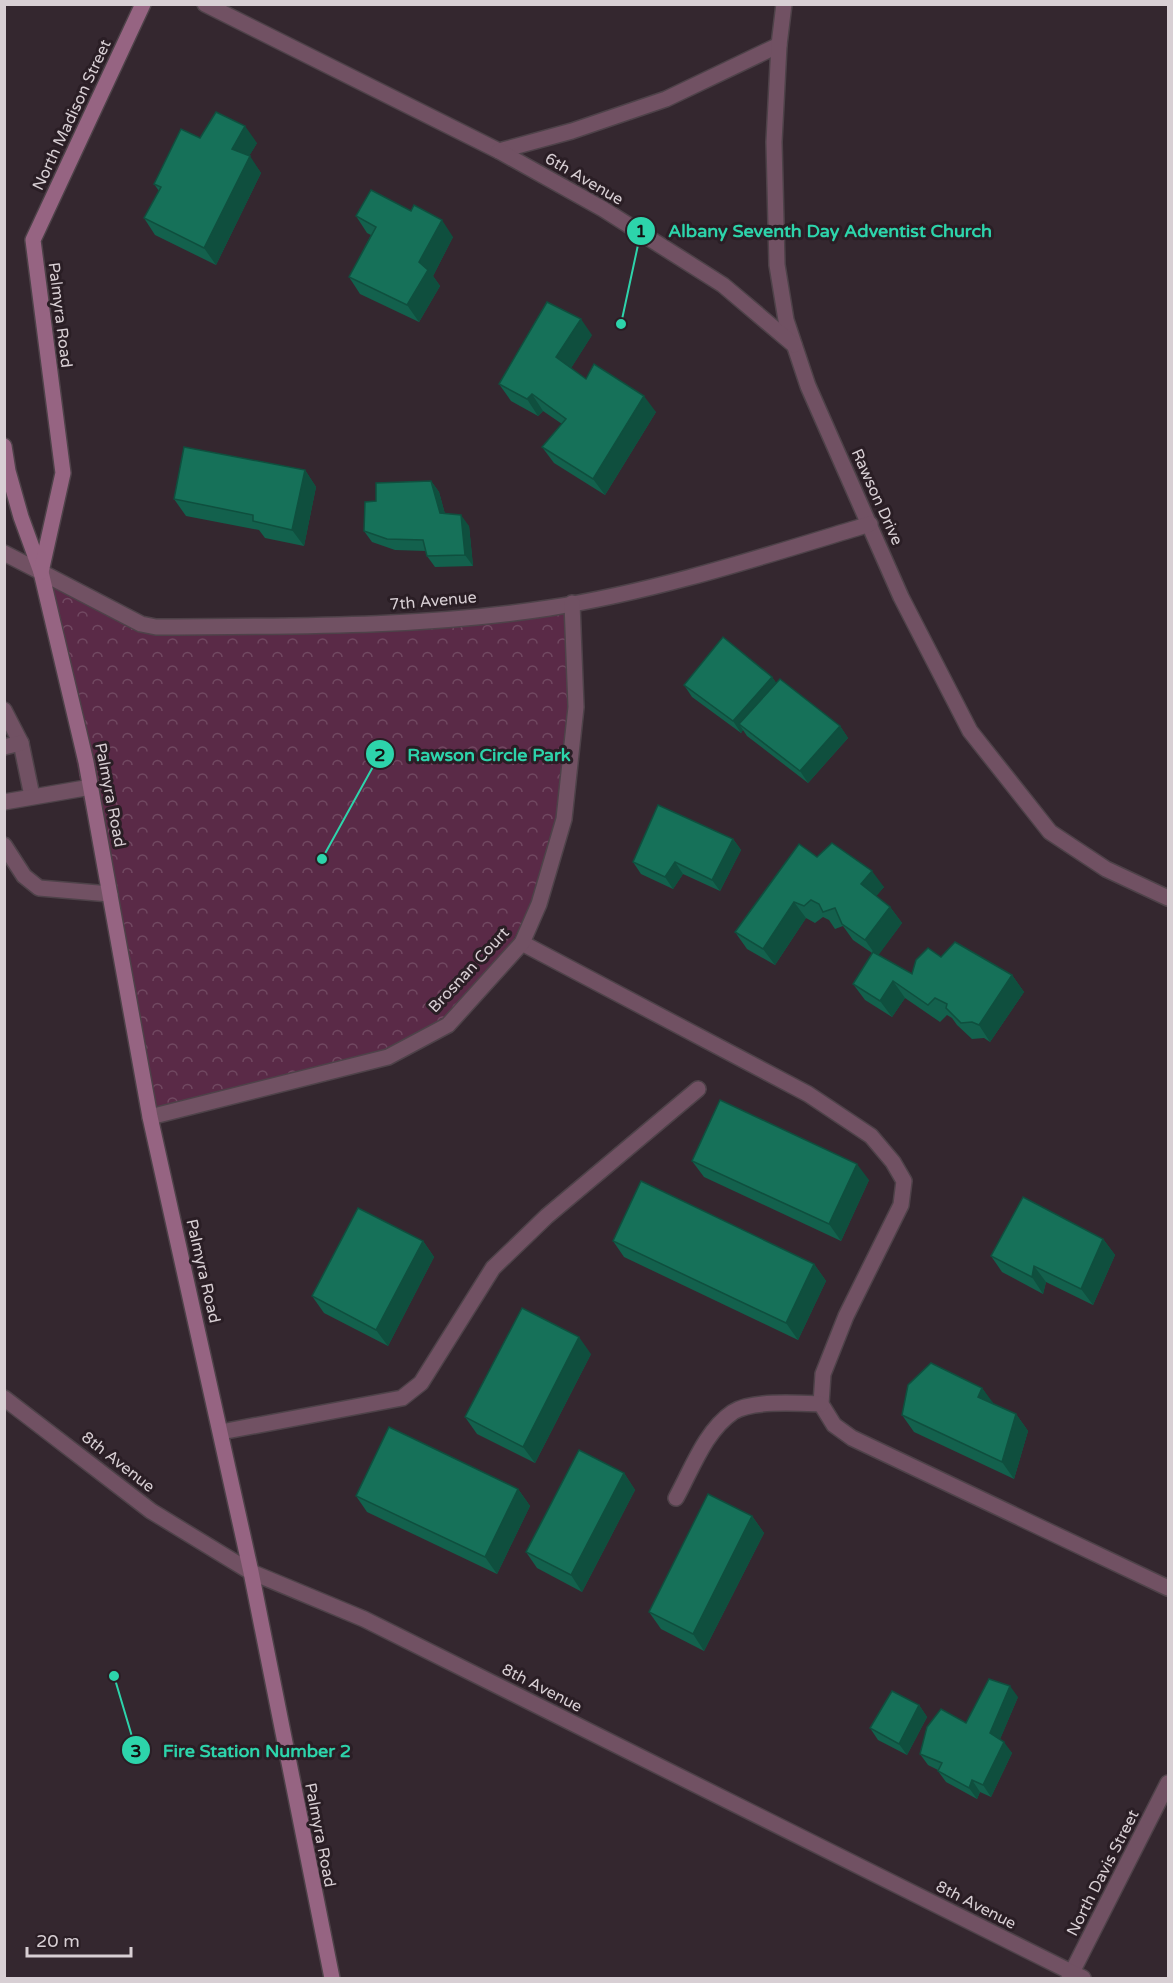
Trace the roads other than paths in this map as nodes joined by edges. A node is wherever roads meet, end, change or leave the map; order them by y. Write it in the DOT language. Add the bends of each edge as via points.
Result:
graph roads {
  1 [pos="143,4"];
  2 [pos="205,4"];
  3 [pos="784,4"];
  4 [pos="778,45"];
  5 [pos="499,151"];
  6 [pos="33,240"];
  7 [pos="795,346"];
  8 [pos="4,446"];
  9 [pos="870,524"];
  10 [pos="4,554"];
  11 [pos="41,572"];
  12 [pos="572,603"];
  13 [pos="4,710"];
  14 [pos="21,743"];
  15 [pos="4,747"];
  16 [pos="91,787"];
  17 [pos="32,796"];
  18 [pos="4,802"];
  19 [pos="4,845"];
  20 [pos="110,894"];
  21 [pos="1168,898"];
  22 [pos="522,943"];
  23 [pos="698,1089"];
  24 [pos="150,1117"];
  25 [pos="4,1398"];
  26 [pos="821,1404"];
  27 [pos="221,1432"];
  28 [pos="676,1498"];
  29 [pos="251,1572"];
  30 [pos="1168,1588"];
  31 [pos="1168,1783"];
  32 [pos="1075,1977"];
  33 [pos="332,1978"];
  1 -- 6 [label="main road, North Madison Street"];
  2 -- 5 [label="street, 6th Avenue"];
  3 -- 4 [label="street, Rawson Drive"];
  4 -- 5 [label="street, 6th Avenue" via="666,99"];
  4 -- 7 [label="street, Rawson Drive" via="774,142 777,265 786,320"];
  5 -- 7 [label="street, 6th Avenue" via="603,209 723,285"];
  6 -- 11 [label="main road, Palmyra Road" via="63,473"];
  7 -- 9 [label="street, Rawson Drive" via="808,386"];
  8 -- 11 [label="main road, Palmyra Road" via="21,517"];
  9 -- 12 [label="street, 7th Avenue" via="699,576"];
  9 -- 21 [label="street, Rawson Drive" via="901,597 970,731 1026,804 1050,832 1106,869"];
  10 -- 11 [label="street, 7th Avenue"];
  11 -- 12 [label="street, 7th Avenue" via="141,624 156,627 351,626 458,619"];
  11 -- 16 [label="main road, Palmyra Road"];
  12 -- 22 [label="street, Brosnan Court" via="576,707 564,819 539,904"];
  13 -- 14 [label="street"];
  14 -- 15 [label="street"];
  14 -- 17 [label="street"];
  16 -- 17 [label="street"];
  16 -- 20 [label="main road, Palmyra Road"];
  17 -- 18 [label="street"];
  19 -- 20 [label="street" via="24,876 39,888"];
  20 -- 24 [label="main road, Palmyra Road"];
  22 -- 24 [label="street, Brosnan Court" via="447,1024 388,1057"];
  22 -- 26 [label="street" via="808,1094 871,1136 893,1162 904,1181 901,1205 846,1316 824,1374"];
  23 -- 27 [label="street" via="547,1216 493,1268 421,1383 402,1398"];
  24 -- 27 [label="main road, Palmyra Road"];
  25 -- 29 [label="street, 8th Avenue" via="151,1511"];
  26 -- 28 [label="street" via="771,1403 734,1412 710,1436"];
  26 -- 30 [label="street" via="834,1425 852,1437"];
  27 -- 29 [label="main road, Palmyra Road"];
  29 -- 32 [label="street, 8th Avenue" via="375,1625"];
  29 -- 33 [label="main road, Palmyra Road"];
  31 -- 32 [label="street, North Davis Street"];
}
